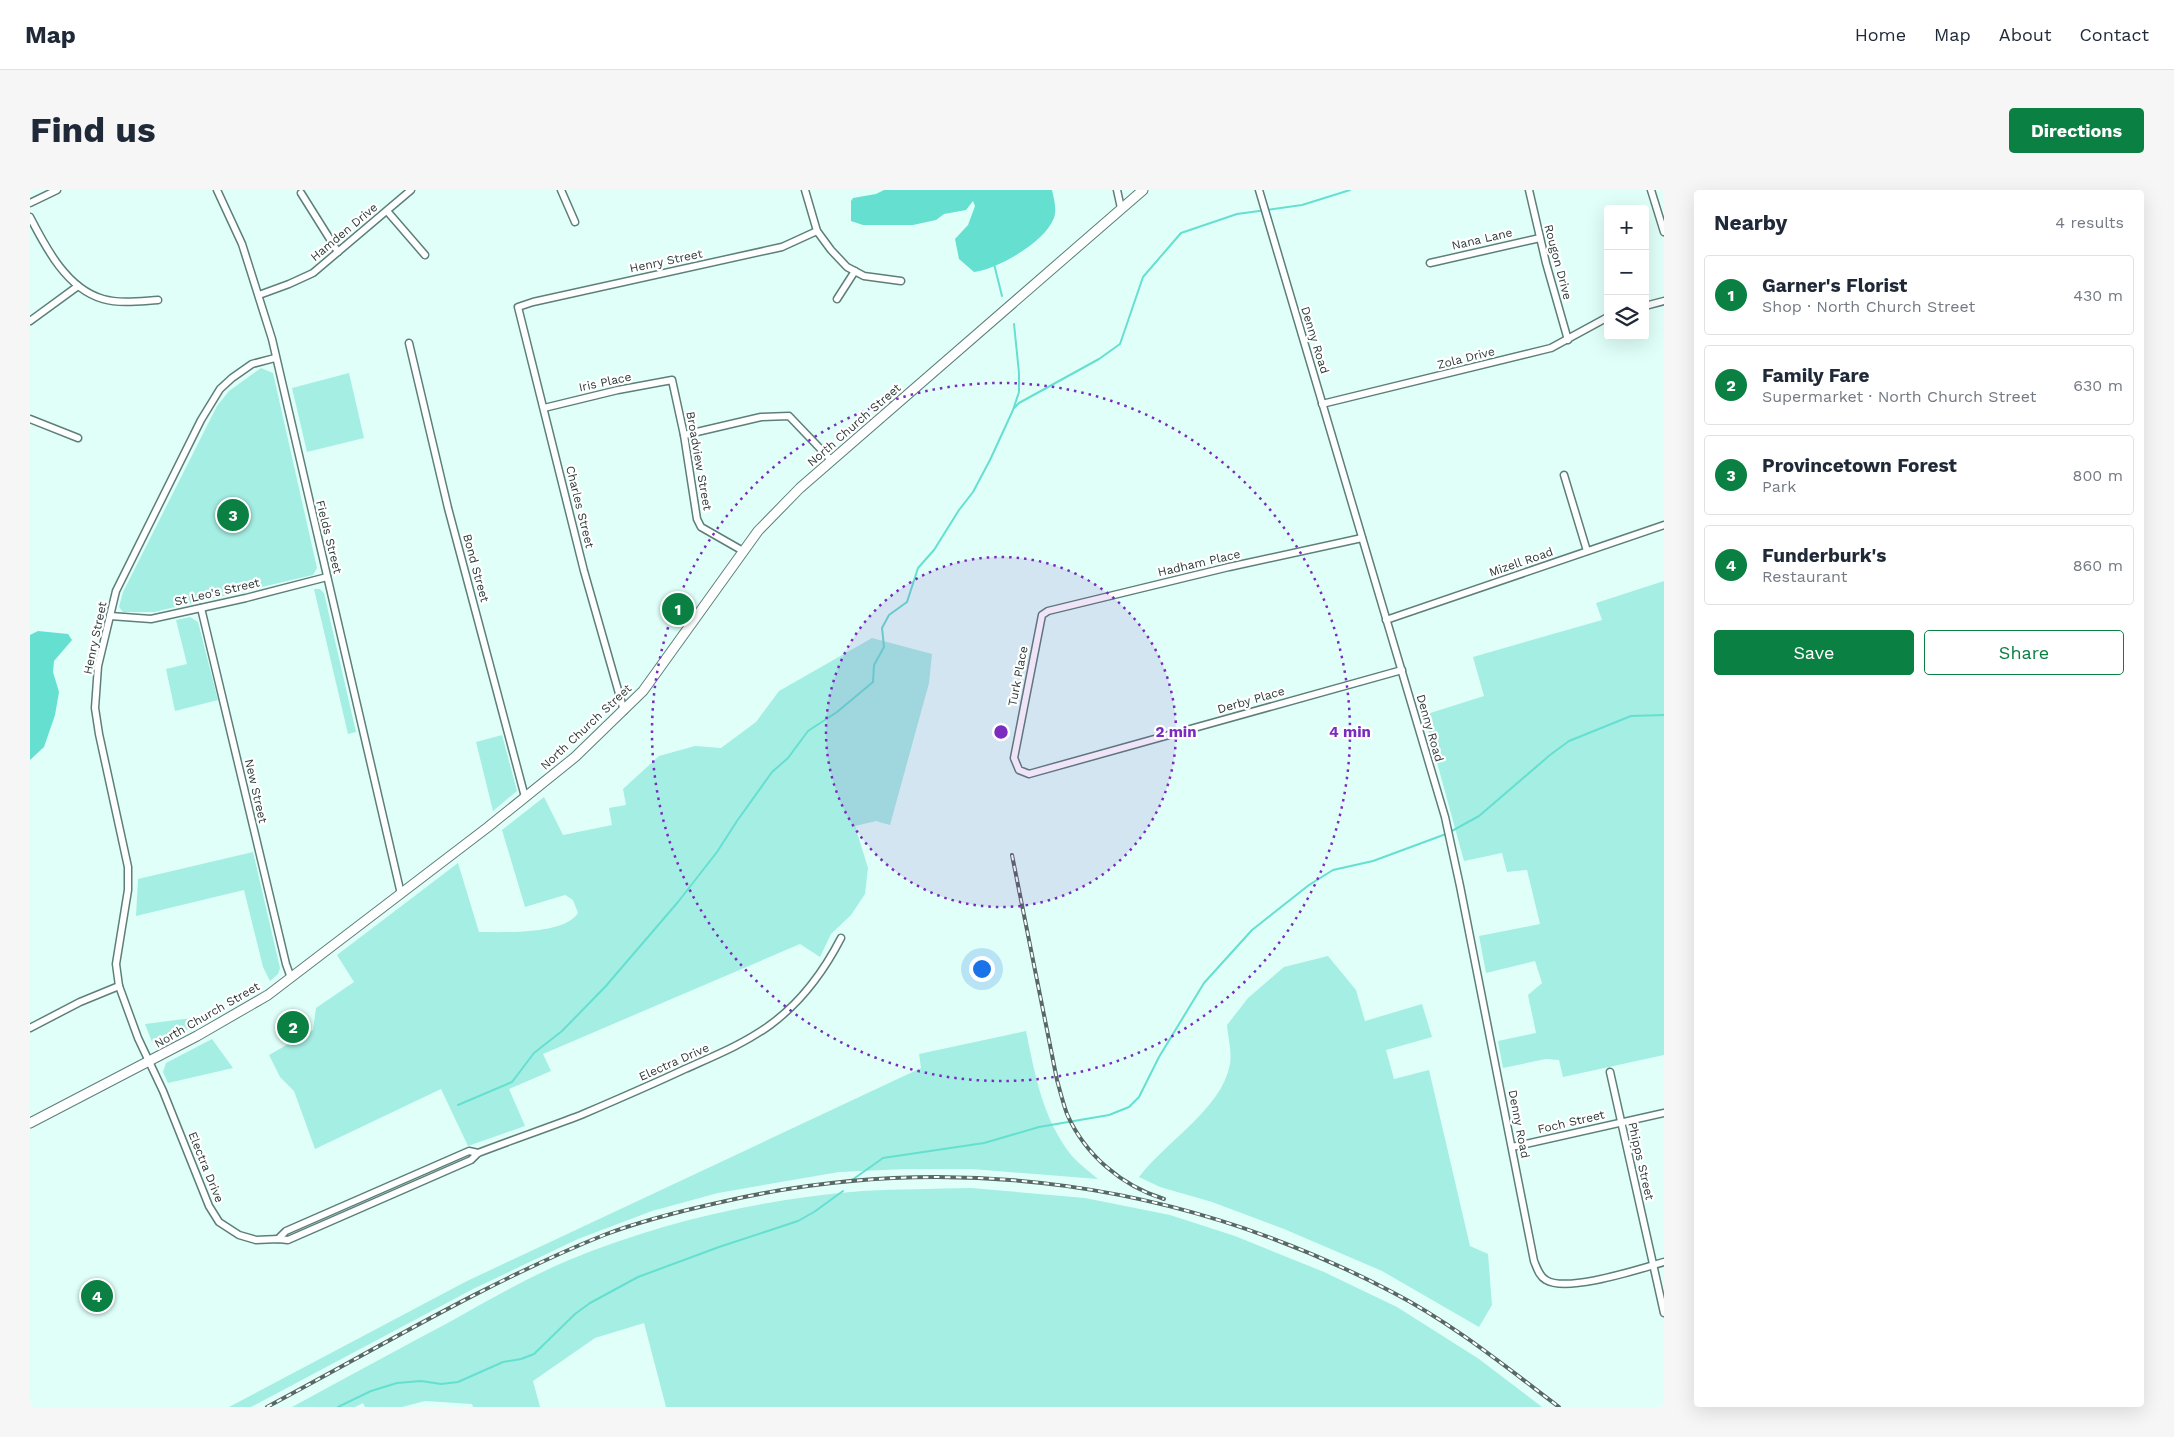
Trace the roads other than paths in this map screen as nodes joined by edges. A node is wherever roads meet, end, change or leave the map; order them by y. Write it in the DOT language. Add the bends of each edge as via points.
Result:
graph roads {
  1 [pos="57,190"];
  2 [pos="217,190"];
  3 [pos="410,190"];
  4 [pos="561,190"];
  5 [pos="805,190"];
  6 [pos="1117,190"];
  7 [pos="1143,190"];
  8 [pos="1259,190"];
  9 [pos="1529,190"];
  10 [pos="1652,190"];
  11 [pos="301,193"];
  12 [pos="30,204"];
  13 [pos="1121,208"];
  14 [pos="388,211"];
  15 [pos="30,217"];
  16 [pos="575,222"];
  17 [pos="817,231"];
  18 [pos="1664,232"];
  19 [pos="1540,238"];
  20 [pos="338,252"];
  21 [pos="426,255"];
  22 [pos="1430,263"];
  23 [pos="855,271"];
  24 [pos="901,281"];
  25 [pos="78,286"];
  26 [pos="259,295"];
  27 [pos="837,299"];
  28 [pos="158,300"];
  29 [pos="1664,300"];
  30 [pos="1649,305"];
  31 [pos="518,307"];
  32 [pos="1604,319"];
  33 [pos="30,321"];
  34 [pos="1568,340"];
  35 [pos="409,343"];
  36 [pos="275,358"];
  37 [pos="672,380"];
  38 [pos="1322,404"];
  39 [pos="544,408"];
  40 [pos="30,419"];
  41 [pos="684,435"];
  42 [pos="78,438"];
  43 [pos="832,461"];
  44 [pos="1564,475"];
  45 [pos="1664,524"];
  46 [pos="1362,538"];
  47 [pos="744,550"];
  48 [pos="1587,551"];
  49 [pos="327,577"];
  50 [pos="201,608"];
  51 [pos="1042,615"];
  52 [pos="110,616"];
  53 [pos="1386,620"];
  54 [pos="1402,670"];
  55 [pos="624,711"];
  56 [pos="1019,770"];
  57 [pos="525,797"];
  58 [pos="401,894"];
  59 [pos="841,938"];
  60 [pos="290,978"];
  61 [pos="119,986"];
  62 [pos="30,1028"];
  63 [pos="148,1062"];
  64 [pos="1610,1072"];
  65 [pos="1664,1113"];
  66 [pos="30,1123"];
  67 [pos="1621,1123"];
  68 [pos="1512,1147"];
  69 [pos="1664,1262"];
  70 [pos="1653,1265"];
  71 [pos="1664,1313"];
  1 -- 12 [label="street"];
  2 -- 26 [label="street, Fields Street" via="242,244"];
  3 -- 14 [label="street, Hamden Drive"];
  4 -- 16 [label="street"];
  5 -- 17 [label="street"];
  6 -- 13 [label="street"];
  7 -- 13 [label="main road, North Church Street"];
  8 -- 38 [label="street, Denny Road"];
  9 -- 19 [label="street, Rougon Drive"];
  10 -- 18 [label="street"];
  11 -- 20 [label="street"];
  13 -- 43 [label="main road, North Church Street"];
  14 -- 20 [label="street, Hamden Drive"];
  14 -- 21 [label="street"];
  15 -- 25 [label="street" via="59,266"];
  17 -- 23 [label="street" via="847,267"];
  17 -- 31 [label="street, Henry Street" via="782,247"];
  19 -- 22 [label="street, Nana Lane"];
  19 -- 34 [label="street, Rougon Drive"];
  20 -- 26 [label="street, Hamden Drive" via="313,273"];
  23 -- 24 [label="street" via="864,276"];
  23 -- 27 [label="street"];
  25 -- 28 [label="street" via="104,299"];
  25 -- 33 [label="street"];
  26 -- 36 [label="street, Fields Street"];
  29 -- 30 [label="street"];
  31 -- 39 [label="street, Charles Street"];
  32 -- 34 [label="street, Zola Drive"];
  34 -- 38 [label="street, Zola Drive" via="1533,353"];
  35 -- 57 [label="street, Bond Street" via="448,508"];
  36 -- 49 [label="street, Fields Street"];
  36 -- 52 [label="street, Henry Street" via="252,364 220,389 201,420 116,592"];
  37 -- 39 [label="street, Iris Place"];
  37 -- 41 [label="street, Broadview Street"];
  38 -- 46 [label="street, Denny Road"];
  39 -- 55 [label="street, Charles Street" via="584,571"];
  40 -- 42 [label="street"];
  41 -- 43 [label="street" via="761,417 789,416"];
  41 -- 47 [label="street, Broadview Street" via="701,527"];
  43 -- 47 [label="main road, North Church Street" via="800,488"];
  44 -- 48 [label="street"];
  45 -- 48 [label="street, Mizell Road"];
  46 -- 51 [label="street, Hadham Place"];
  46 -- 53 [label="street, Denny Road"];
  47 -- 55 [label="main road, North Church Street" via="643,690"];
  48 -- 53 [label="street, Mizell Road"];
  49 -- 50 [label="street, St Leo's Street"];
  49 -- 58 [label="street, Fields Street"];
  50 -- 52 [label="street, St Leo's Street" via="146,619"];
  50 -- 60 [label="street, New Street"];
  51 -- 56 [label="street, Turk Place" via="1014,758"];
  52 -- 61 [label="street, Henry Street" via="98,666 95,708 128,866 128,890 116,964"];
  53 -- 54 [label="street, Denny Road"];
  54 -- 56 [label="street, Derby Place" via="1029,774"];
  54 -- 68 [label="street, Denny Road" via="1452,846"];
  55 -- 57 [label="main road, North Church Street" via="575,757"];
  57 -- 58 [label="main road, North Church Street"];
  58 -- 60 [label="main road, North Church Street"];
  59 -- 63 [label="street, Electra Drive" via="830,959 801,996 757,1034 591,1110 478,1153 471,1160 288,1240 248,1239 231,1231 214,1216"];
  60 -- 63 [label="main road, North Church Street" via="246,1008"];
  61 -- 62 [label="street"];
  61 -- 63 [label="street, Henry Street"];
  63 -- 66 [label="main road, North Church Street"];
  64 -- 67 [label="street, Phipps Street"];
  65 -- 67 [label="street, Foch Street"];
  67 -- 68 [label="street, Foch Street"];
  67 -- 70 [label="street, Phipps Street"];
  68 -- 70 [label="street, Denny Road" via="1534,1261 1545,1280 1565,1285 1580,1283"];
  69 -- 70 [label="street"];
  70 -- 71 [label="street, Phipps Street"];
}
